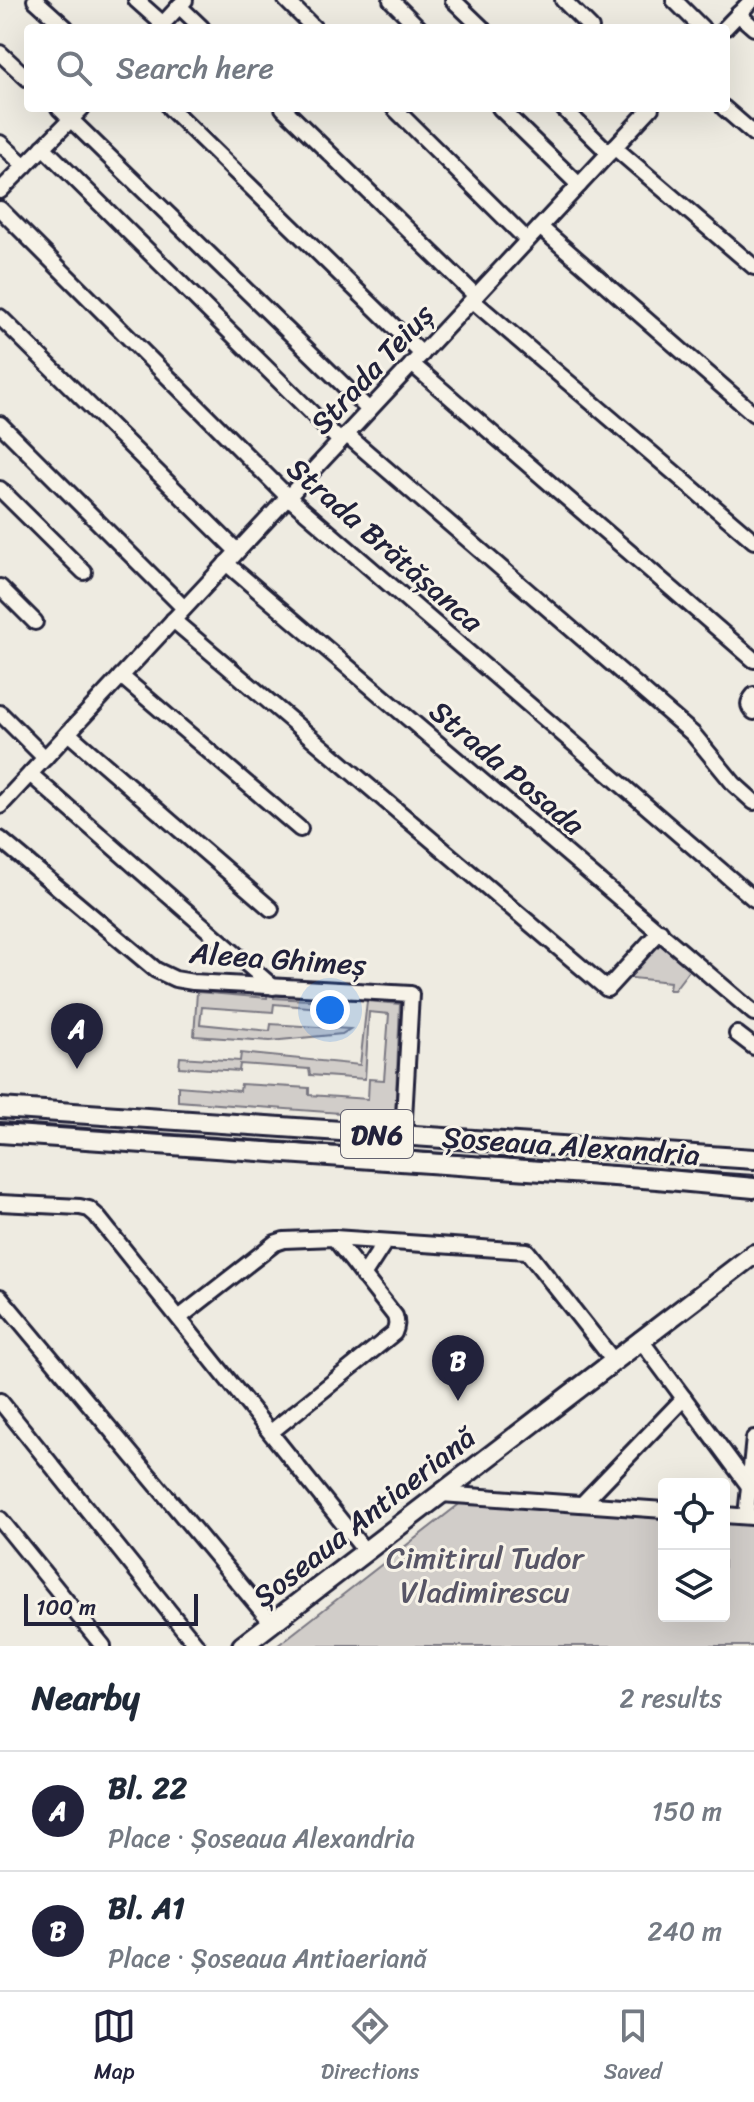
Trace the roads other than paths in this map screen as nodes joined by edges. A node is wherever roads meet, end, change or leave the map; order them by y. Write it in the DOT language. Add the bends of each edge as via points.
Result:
graph roads {
  1 [pos="35,0"];
  2 [pos="136,0"];
  3 [pos="286,0"];
  4 [pos="391,0"];
  5 [pos="453,0"];
  6 [pos="563,0"];
  7 [pos="674,0"];
  8 [pos="182,3"];
  9 [pos="746,4"];
  10 [pos="62,24"];
  11 [pos="159,24"];
  12 [pos="163,24"];
  13 [pos="199,24"];
  14 [pos="310,24"];
  15 [pos="415,24"];
  16 [pos="478,24"];
  17 [pos="587,24"];
  18 [pos="698,24"];
  19 [pos="728,24"];
  20 [pos="754,28"];
  21 [pos="0,53"];
  22 [pos="24,75"];
  23 [pos="63,112"];
  24 [pos="78,112"];
  25 [pos="174,112"];
  26 [pos="287,112"];
  27 [pos="398,112"];
  28 [pos="504,112"];
  29 [pos="568,112"];
  30 [pos="647,112"];
  31 [pos="729,112"];
  32 [pos="71,119"];
  33 [pos="754,134"];
  34 [pos="0,143"];
  35 [pos="43,147"];
  36 [pos="612,150"];
  37 [pos="25,166"];
  38 [pos="579,185"];
  39 [pos="0,191"];
  40 [pos="0,209"];
  41 [pos="540,227"];
  42 [pos="527,240"];
  43 [pos="754,267"];
  44 [pos="474,298"];
  45 [pos="0,317"];
  46 [pos="417,359"];
  47 [pos="369,410"];
  48 [pos="754,414"];
  49 [pos="0,424"];
  50 [pos="344,438"];
  51 [pos="0,489"];
  52 [pos="288,497"];
  53 [pos="754,541"];
  54 [pos="237,551"];
  55 [pos="226,563"];
  56 [pos="84,572"];
  57 [pos="0,587"];
  58 [pos="184,608"];
  59 [pos="173,620"];
  60 [pos="35,622"];
  61 [pos="754,660"];
  62 [pos="121,676"];
  63 [pos="754,695"];
  64 [pos="754,712"];
  65 [pos="0,713"];
  66 [pos="68,733"];
  67 [pos="45,758"];
  68 [pos="30,774"];
  69 [pos="754,802"];
  70 [pos="0,806"];
  71 [pos="300,829"];
  72 [pos="0,839"];
  73 [pos="754,899"];
  74 [pos="271,909"];
  75 [pos="660,931"];
  76 [pos="273,987"];
  77 [pos="754,1013"];
  78 [pos="737,1034"];
  79 [pos="754,1047"];
  80 [pos="0,1108"];
  81 [pos="0,1133"];
  82 [pos="403,1136"];
  83 [pos="754,1159"];
  84 [pos="752,1189"];
  85 [pos="0,1203"];
  86 [pos="334,1238"];
  87 [pos="385,1242"];
  88 [pos="752,1253"];
  89 [pos="363,1276"];
  90 [pos="0,1297"];
  91 [pos="179,1318"];
  92 [pos="640,1339"];
  93 [pos="613,1360"];
  94 [pos="684,1398"];
  95 [pos="0,1401"];
  96 [pos="271,1432"];
  97 [pos="754,1438"];
  98 [pos="749,1486"];
  99 [pos="441,1494"];
  100 [pos="582,1504"];
  101 [pos="658,1510"];
  102 [pos="730,1515"];
  103 [pos="750,1516"];
  104 [pos="0,1519"];
  105 [pos="365,1551"];
  106 [pos="272,1623"];
  107 [pos="103,1646"];
  108 [pos="197,1646"];
  109 [pos="242,1646"];
  1 -- 10 [label="street"];
  2 -- 11 [label="street"];
  3 -- 14 [label="street"];
  4 -- 15 [label="street"];
  5 -- 16 [label="street"];
  6 -- 17 [label="street"];
  7 -- 18 [label="street"];
  8 -- 12 [label="street"];
  8 -- 13 [label="street"];
  9 -- 19 [label="street"];
  9 -- 20 [label="street"];
  21 -- 22 [label="street"];
  23 -- 32 [label="street"];
  24 -- 32 [label="street"];
  25 -- 46 [label="street"];
  26 -- 44 [label="street"];
  27 -- 42 [label="street"];
  28 -- 38 [label="street"];
  29 -- 36 [label="street"];
  30 -- 36 [label="street, Strada Teiuș"];
  31 -- 33 [label="street"];
  32 -- 35 [label="street"];
  32 -- 47 [label="street"];
  34 -- 37 [label="street"];
  35 -- 37 [label="street"];
  35 -- 50 [label="street"];
  36 -- 38 [label="street, Strada Teiuș"];
  36 -- 43 [label="street"];
  37 -- 39 [label="street"];
  38 -- 41 [label="street, Strada Teiuș"];
  40 -- 52 [label="street, Strada Brătășanca"];
  41 -- 42 [label="street, Strada Teiuș"];
  41 -- 48 [label="street"];
  42 -- 44 [label="street, Strada Teiuș"];
  44 -- 46 [label="street, Strada Teiuș"];
  44 -- 53 [label="street"];
  45 -- 54 [label="street"];
  46 -- 47 [label="street, Strada Teiuș"];
  46 -- 61 [label="street"];
  47 -- 50 [label="street, Strada Teiuș"];
  49 -- 58 [label="street"];
  50 -- 52 [label="street, Strada Teiuș"];
  50 -- 69 [label="street" via="693,734"];
  51 -- 56 [label="street"];
  52 -- 54 [label="street, Strada Teiuș"];
  52 -- 73 [label="street, Strada Brătășanca"];
  54 -- 55 [label="street, Strada Teiuș"];
  55 -- 58 [label="street, Strada Teiuș"];
  55 -- 75 [label="street, Strada Posada"];
  57 -- 60 [label="street"];
  58 -- 59 [label="street, Strada Teiuș"];
  59 -- 62 [label="street, Strada Teiuș"];
  59 -- 75 [label="street" via="607,989"];
  62 -- 66 [label="street, Strada Teiuș"];
  62 -- 71 [label="street"];
  63 -- 64 [label="street" via="748,702"];
  65 -- 67 [label="street"];
  66 -- 67 [label="street, Strada Teiuș"];
  66 -- 74 [label="street"];
  67 -- 68 [label="street, Strada Teiuș"];
  68 -- 70 [label="street, Strada Teiuș"];
  68 -- 76 [label="street"];
  72 -- 76 [label="street, Aleea Ghimeș" via="165,975"];
  75 -- 77 [label="street, Strada Posada"];
  76 -- 82 [label="street, Aleea Ghimeș" via="411,994"];
  78 -- 79 [label="street"];
  80 -- 82 [label="main road, Șoseaua Alexandria / DN6"];
  81 -- 84 [label="main road, Șoseaua Alexandria / DN6"];
  82 -- 83 [label="main road, Șoseaua Alexandria / DN6"];
  85 -- 91 [label="street" via="89,1209"];
  86 -- 87 [label="street"];
  86 -- 89 [label="street"];
  86 -- 91 [label="street" via="275,1243"];
  87 -- 89 [label="street"];
  87 -- 93 [label="street" via="527,1251"];
  88 -- 92 [label="main road, Șoseaua Antiaeriană"];
  89 -- 96 [label="street" via="395,1316 394,1333"];
  90 -- 106 [label="street"];
  91 -- 96 [label="street"];
  92 -- 93 [label="main road, Șoseaua Antiaeriană"];
  92 -- 94 [label="street"];
  93 -- 99 [label="main road, Șoseaua Antiaeriană"];
  94 -- 98 [label="street"];
  94 -- 100 [label="street"];
  95 -- 108 [label="street"];
  96 -- 105 [label="street"];
  97 -- 98 [label="street"];
  98 -- 103 [label="street"];
  99 -- 100 [label="street"];
  99 -- 105 [label="main road, Șoseaua Antiaeriană"];
  100 -- 101 [label="street"];
  102 -- 103 [label="street"];
  104 -- 107 [label="street"];
  105 -- 106 [label="main road, Șoseaua Antiaeriană"];
  106 -- 109 [label="main road, Șoseaua Antiaeriană"];
}
